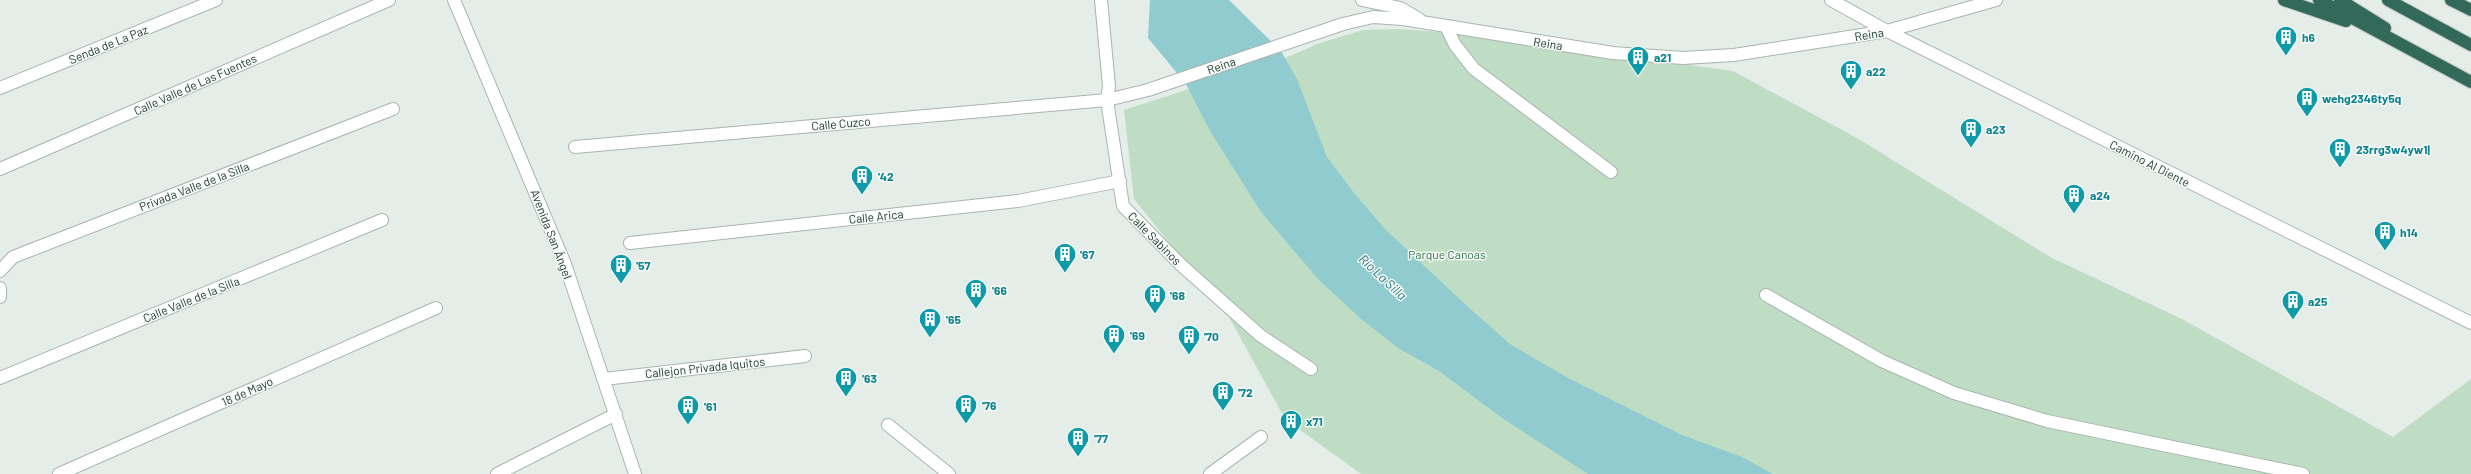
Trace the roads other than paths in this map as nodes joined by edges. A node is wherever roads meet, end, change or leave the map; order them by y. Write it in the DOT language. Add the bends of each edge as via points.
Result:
graph roads {
  1 [pos="216,0"];
  2 [pos="389,0"];
  3 [pos="454,0"];
  4 [pos="1100,0"];
  5 [pos="1362,0"];
  6 [pos="1831,0"];
  7 [pos="1996,0"];
  8 [pos="2284,0"];
  9 [pos="2319,0"];
  10 [pos="2340,0"];
  11 [pos="2388,0"];
  12 [pos="2451,0"];
  13 [pos="2471,10"];
  14 [pos="1422,22"];
  15 [pos="1446,26"];
  16 [pos="2374,30"];
  17 [pos="1887,31"];
  18 [pos="2471,45"];
  19 [pos="2471,81"];
  20 [pos="0,88"];
  21 [pos="1107,100"];
  22 [pos="393,109"];
  23 [pos="575,147"];
  24 [pos="0,169"];
  25 [pos="1611,172"];
  26 [pos="1120,181"];
  27 [pos="382,220"];
  28 [pos="630,243"];
  29 [pos="0,271"];
  30 [pos="0,288"];
  31 [pos="1766,295"];
  32 [pos="0,297"];
  33 [pos="436,308"];
  34 [pos="2471,323"];
  35 [pos="805,356"];
  36 [pos="1311,369"];
  37 [pos="0,378"];
  38 [pos="604,378"];
  39 [pos="616,414"];
  40 [pos="888,425"];
  41 [pos="1261,437"];
  42 [pos="59,474"];
  43 [pos="497,474"];
  44 [pos="635,474"];
  45 [pos="949,474"];
  46 [pos="1210,474"];
  47 [pos="2303,474"];
  1 -- 20 [label="street, Senda de La Paz"];
  2 -- 24 [label="street, Calle Valle de Las Fuentes"];
  3 -- 38 [label="street, Avenida San Ángel" via="562,257"];
  4 -- 21 [label="street, Calle Sabinos" via="1110,86"];
  5 -- 14 [label="street" via="1410,13"];
  6 -- 17 [label="street, Camino Al Diente"];
  7 -- 17 [label="street, Reina"];
  8 -- 16 [label="highway"];
  9 -- 16 [label="highway"];
  10 -- 19 [label="highway"];
  11 -- 18 [label="highway"];
  12 -- 13 [label="highway"];
  14 -- 15 [label="street, Reina"];
  14 -- 21 [label="street, Reina" via="1372,17 1344,24 1148,90"];
  15 -- 17 [label="street, Reina" via="1613,53 1683,58 1734,54"];
  15 -- 25 [label="street" via="1455,44 1474,69"];
  16 -- 19 [label="highway"];
  17 -- 34 [label="street, Camino Al Diente"];
  21 -- 23 [label="street, Calle Cuzco"];
  21 -- 26 [label="street, Calle Sabinos"];
  22 -- 29 [label="street, Privada Valle de la Silla" via="12,257"];
  26 -- 28 [label="street, Calle Arica" via="1018,201"];
  26 -- 36 [label="street, Calle Sabinos" via="1123,206 1181,265 1262,336"];
  27 -- 37 [label="street, Calle Valle de la Silla"];
  30 -- 32 [label="street"];
  31 -- 47 [label="street" via="1882,361 1954,393 2047,421"];
  33 -- 42 [label="street, 18 de Mayo"];
  35 -- 38 [label="street, Callejon Privada Iquitos"];
  38 -- 39 [label="street, Avenida San Ángel"];
  39 -- 43 [label="street"];
  39 -- 44 [label="street, Avenida San Ángel"];
  40 -- 45 [label="street"];
  41 -- 46 [label="street"];
}
